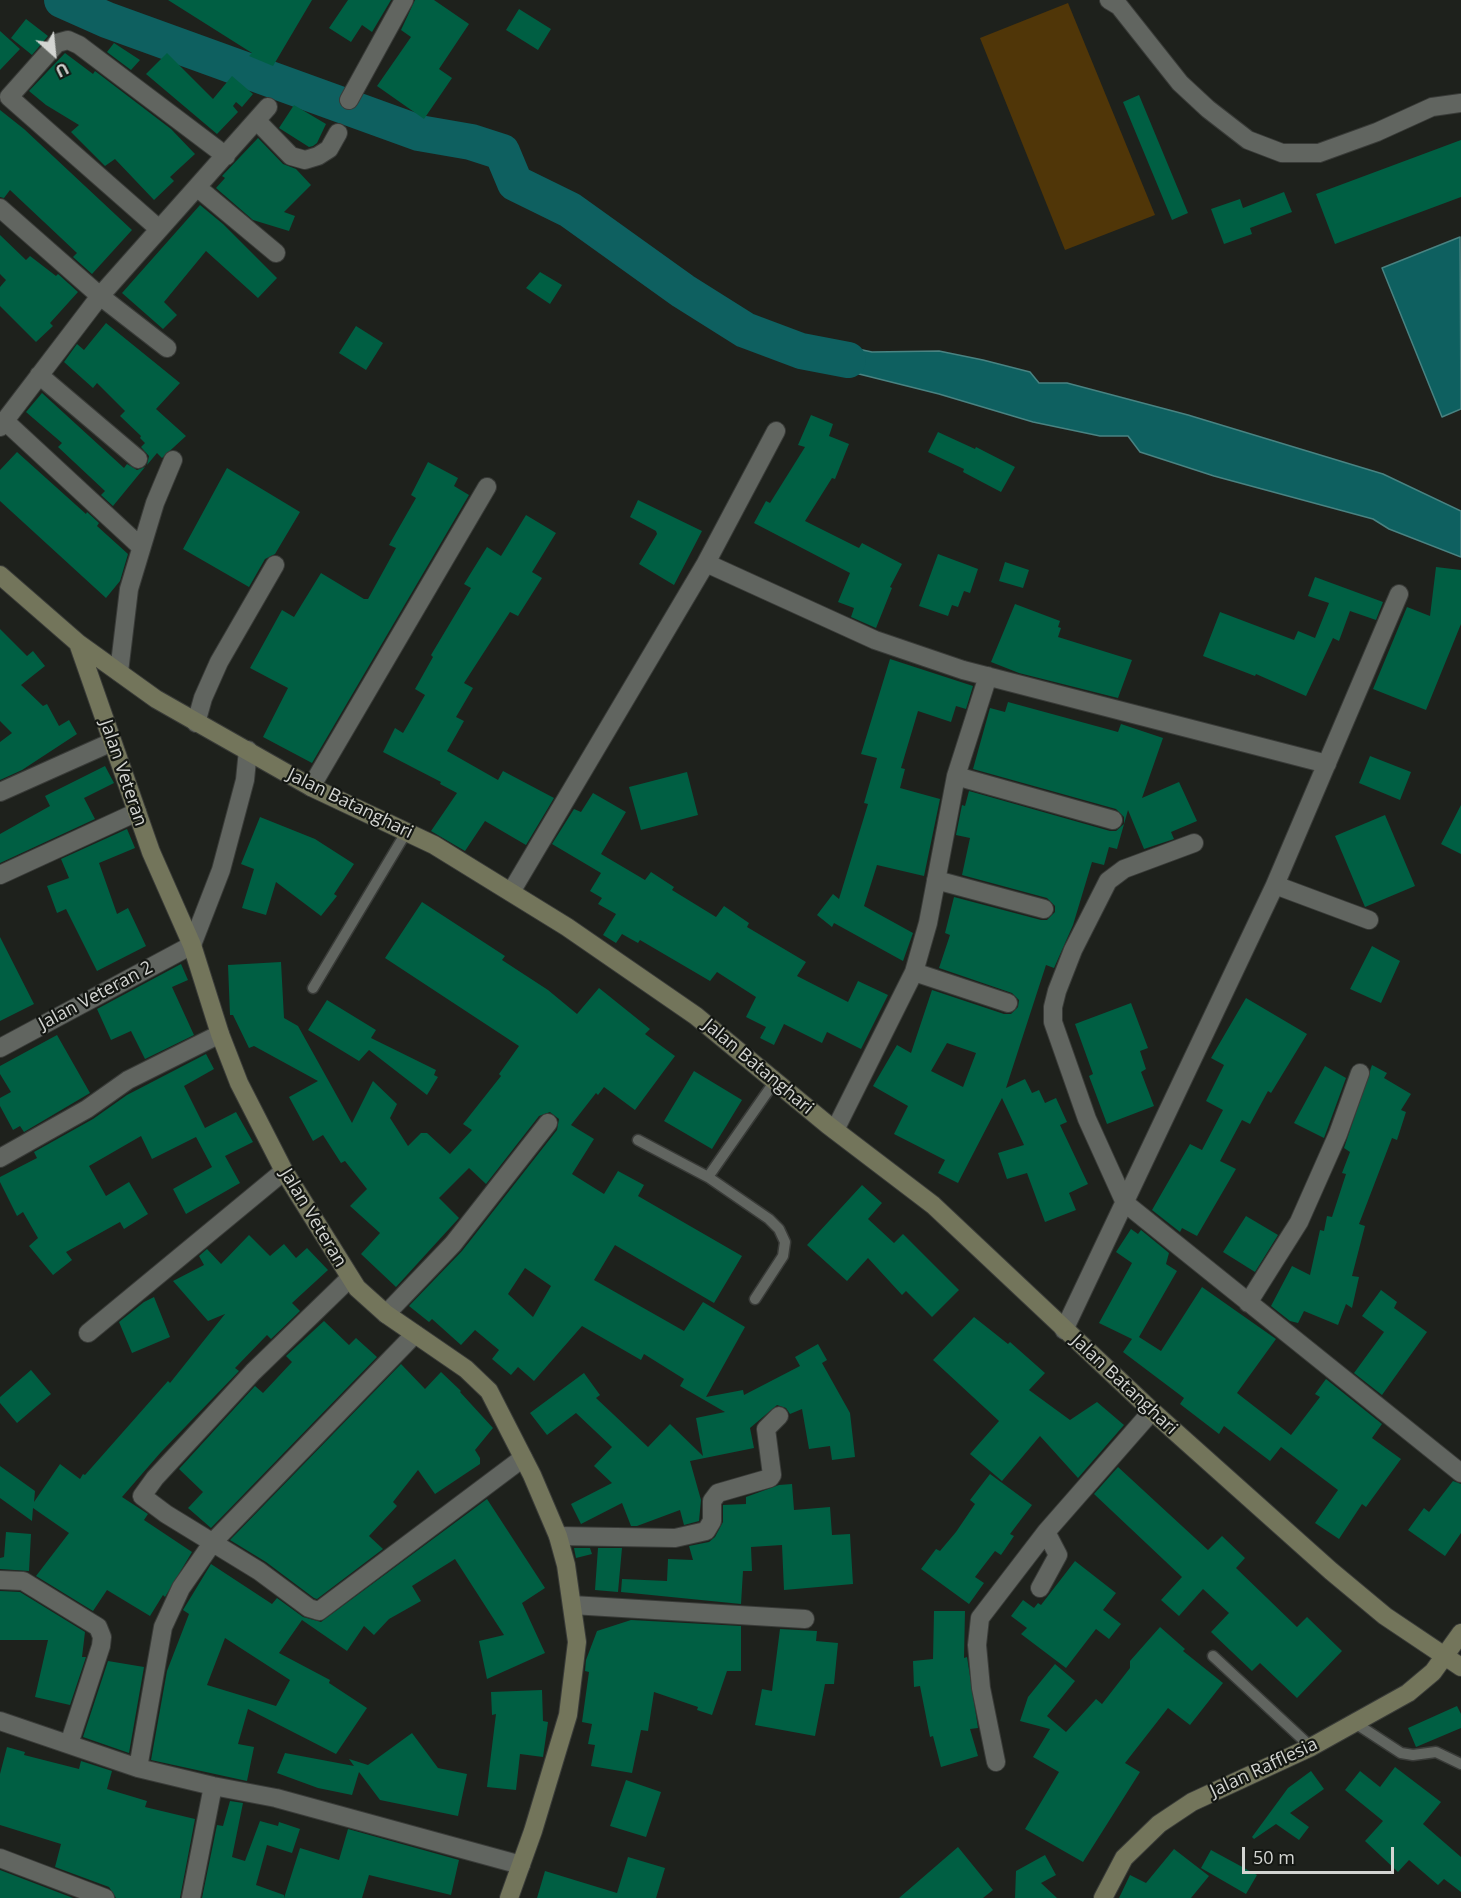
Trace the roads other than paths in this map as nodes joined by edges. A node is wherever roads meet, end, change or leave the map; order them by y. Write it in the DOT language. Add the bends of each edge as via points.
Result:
graph roads {
  1 [pos="404,0"];
  2 [pos="1109,0"];
  3 [pos="5,93"];
  4 [pos="349,100"];
  5 [pos="1461,103"];
  6 [pos="338,133"];
  7 [pos="226,156"];
  8 [pos="198,188"];
  9 [pos="0,208"];
  10 [pos="159,229"];
  11 [pos="276,253"];
  12 [pos="100,296"];
  13 [pos="167,348"];
  14 [pos="39,375"];
  15 [pos="3,424"];
  16 [pos="776,431"];
  17 [pos="138,459"];
  18 [pos="173,460"];
  19 [pos="487,487"];
  20 [pos="141,547"];
  21 [pos="706,563"];
  22 [pos="275,565"];
  23 [pos="0,575"];
  24 [pos="1399,594"];
  25 [pos="78,643"];
  26 [pos="119,672"];
  27 [pos="988,676"];
  28 [pos="196,723"];
  29 [pos="112,742"];
  30 [pos="248,750"];
  31 [pos="1327,764"];
  32 [pos="956,777"];
  33 [pos="311,787"];
  34 [pos="0,792"];
  35 [pos="137,812"];
  36 [pos="1113,820"];
  37 [pos="407,831"];
  38 [pos="1194,843"];
  39 [pos="0,875"];
  40 [pos="936,880"];
  41 [pos="1275,885"];
  42 [pos="511,892"];
  43 [pos="1044,909"];
  44 [pos="1369,920"];
  45 [pos="192,945"];
  46 [pos="914,972"];
  47 [pos="313,988"];
  48 [pos="1008,1003"];
  49 [pos="220,1034"];
  50 [pos="0,1048"];
  51 [pos="1360,1073"];
  52 [pos="775,1081"];
  53 [pos="548,1123"];
  54 [pos="836,1130"];
  55 [pos="638,1140"];
  56 [pos="0,1158"];
  57 [pos="284,1171"];
  58 [pos="708,1177"];
  59 [pos="1125,1203"];
  60 [pos="350,1278"];
  61 [pos="755,1299"];
  62 [pos="1248,1303"];
  63 [pos="386,1314"];
  64 [pos="1065,1330"];
  65 [pos="88,1333"];
  66 [pos="415,1334"];
  67 [pos="1152,1411"];
  68 [pos="779,1416"];
  69 [pos="523,1458"];
  70 [pos="1461,1473"];
  71 [pos="1046,1532"];
  72 [pos="558,1536"];
  73 [pos="213,1542"];
  74 [pos="0,1580"];
  75 [pos="1040,1588"];
  76 [pos="572,1605"];
  77 [pos="805,1619"];
  78 [pos="1461,1633"];
  79 [pos="1213,1656"];
  80 [pos="1444,1657"];
  81 [pos="1461,1668"];
  82 [pos="0,1721"];
  83 [pos="1355,1723"];
  84 [pos="69,1744"];
  85 [pos="1311,1747"];
  86 [pos="996,1762"];
  87 [pos="1461,1764"];
  88 [pos="138,1768"];
  89 [pos="213,1786"];
  90 [pos="0,1859"];
  91 [pos="521,1865"];
  92 [pos="105,1898"];
  93 [pos="191,1898"];
  94 [pos="509,1898"];
  95 [pos="1103,1898"];
  1 -- 4 [label="street"];
  2 -- 5 [label="street" via="1119,6 1180,83 1208,109 1248,140 1282,153 1319,153 1432,107"];
  3 -- 7 [label="street" via="57,43 69,40"];
  3 -- 10 [label="street"];
  6 -- 7 [label="street" via="329,149 305,160 291,156 263,114"];
  7 -- 8 [label="street"];
  8 -- 10 [label="street"];
  8 -- 11 [label="street"];
  9 -- 12 [label="street"];
  10 -- 12 [label="street"];
  12 -- 13 [label="street"];
  12 -- 14 [label="street"];
  14 -- 15 [label="street"];
  14 -- 17 [label="street"];
  15 -- 20 [label="street"];
  16 -- 21 [label="street"];
  18 -- 20 [label="street"];
  19 -- 33 [label="street"];
  20 -- 26 [label="street" via="129,589"];
  21 -- 27 [label="street" via="874,640"];
  21 -- 42 [label="street"];
  22 -- 28 [label="street" via="219,662"];
  23 -- 25 [label="street, Jalan Batanghari"];
  24 -- 31 [label="street"];
  25 -- 26 [label="street, Jalan Batanghari"];
  25 -- 29 [label="street, Jalan Veteran"];
  26 -- 28 [label="street, Jalan Batanghari"];
  27 -- 31 [label="street"];
  27 -- 32 [label="street"];
  28 -- 30 [label="street, Jalan Batanghari"];
  29 -- 34 [label="street"];
  29 -- 35 [label="street, Jalan Veteran"];
  30 -- 33 [label="street, Jalan Batanghari"];
  30 -- 45 [label="street" via="245,780 221,870"];
  31 -- 41 [label="street"];
  32 -- 36 [label="street"];
  32 -- 40 [label="street"];
  33 -- 37 [label="street, Jalan Batanghari"];
  35 -- 39 [label="street"];
  35 -- 45 [label="street, Jalan Veteran"];
  37 -- 42 [label="street, Jalan Batanghari"];
  37 -- 47 [label="lane"];
  38 -- 59 [label="street" via="1124,869 1108,881 1073,950 1053,1007 1057,1037 1087,1119"];
  40 -- 43 [label="street"];
  40 -- 46 [label="street"];
  41 -- 44 [label="street"];
  41 -- 59 [label="street"];
  42 -- 52 [label="street, Jalan Batanghari" via="696,1016"];
  45 -- 49 [label="street, Jalan Veteran"];
  45 -- 50 [label="street, Jalan Veteran 2"];
  46 -- 48 [label="street"];
  46 -- 54 [label="street"];
  49 -- 56 [label="street" via="128,1080 87,1109"];
  49 -- 57 [label="street, Jalan Veteran" via="239,1083"];
  51 -- 62 [label="street" via="1304,1211"];
  52 -- 54 [label="street, Jalan Batanghari"];
  52 -- 58 [label="lane"];
  53 -- 63 [label="street" via="453,1244"];
  54 -- 64 [label="street, Jalan Batanghari" via="933,1205"];
  55 -- 58 [label="lane"];
  57 -- 60 [label="street, Jalan Veteran"];
  57 -- 65 [label="street"];
  58 -- 61 [label="lane" via="769,1219 785,1242 783,1256"];
  59 -- 62 [label="street"];
  59 -- 64 [label="street"];
  60 -- 63 [label="street, Jalan Veteran"];
  60 -- 73 [label="street" via="246,1380 142,1496"];
  62 -- 70 [label="street"];
  63 -- 66 [label="street, Jalan Veteran"];
  64 -- 67 [label="street, Jalan Batanghari"];
  66 -- 69 [label="street, Jalan Veteran" via="466,1369 489,1391"];
  66 -- 73 [label="street"];
  67 -- 71 [label="street"];
  67 -- 80 [label="street, Jalan Batanghari" via="1330,1571"];
  68 -- 72 [label="street" via="766,1429 772,1475 718,1493 712,1501 712,1521 705,1531 675,1538"];
  69 -- 72 [label="street, Jalan Veteran"];
  69 -- 73 [label="street" via="319,1611"];
  71 -- 75 [label="street" via="1058,1555"];
  71 -- 86 [label="street" via="980,1618 977,1645 981,1688"];
  72 -- 76 [label="street, Jalan Veteran"];
  73 -- 88 [label="street" via="181,1588 163,1627"];
  74 -- 84 [label="street" via="23,1581 98,1627 101,1646"];
  76 -- 77 [label="street"];
  76 -- 91 [label="street, Jalan Veteran" via="577,1642 568,1716"];
  78 -- 80 [label="street, Jalan Rafflesia"];
  79 -- 85 [label="lane"];
  80 -- 81 [label="street, Jalan Batanghari"];
  80 -- 83 [label="street, Jalan Rafflesia" via="1408,1693"];
  82 -- 84 [label="street"];
  83 -- 85 [label="street, Jalan Rafflesia"];
  83 -- 87 [label="lane" via="1401,1753 1436,1752"];
  84 -- 88 [label="street"];
  85 -- 95 [label="street, Jalan Rafflesia" via="1192,1802 1159,1824 1124,1858"];
  88 -- 89 [label="street"];
  89 -- 91 [label="street" via="276,1798"];
  89 -- 93 [label="street"];
  90 -- 92 [label="street"];
  91 -- 94 [label="street, Jalan Veteran"];
}
